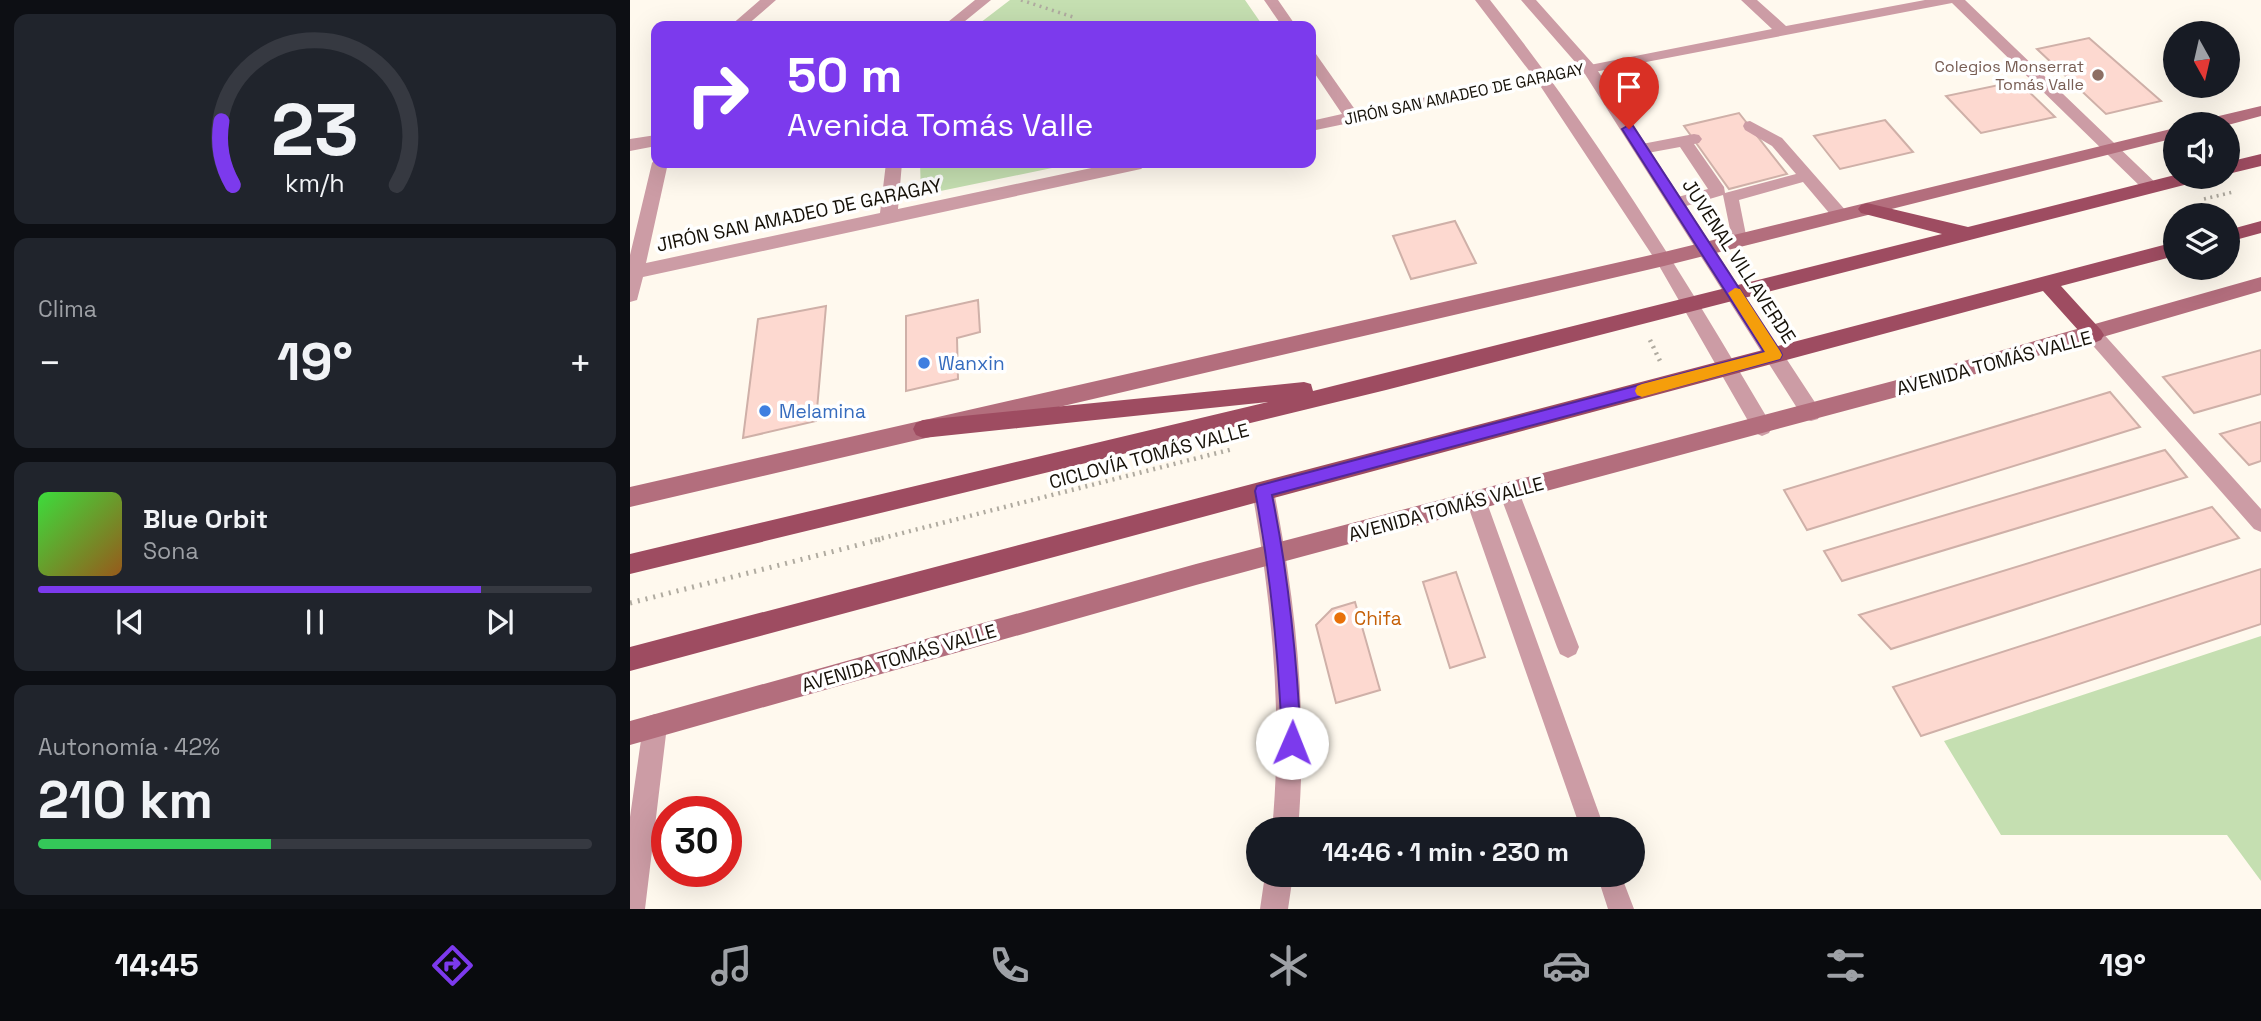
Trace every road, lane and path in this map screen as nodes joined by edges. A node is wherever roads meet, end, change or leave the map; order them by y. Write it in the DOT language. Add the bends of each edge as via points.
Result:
graph roads {
  1 [pos="769,0"];
  2 [pos="985,0"];
  3 [pos="1021,0"];
  4 [pos="1271,0"];
  5 [pos="1482,0"];
  6 [pos="1528,0"];
  7 [pos="1748,0"];
  8 [pos="1948,0"];
  9 [pos="1957,0"];
  10 [pos="1073,17"];
  11 [pos="743,21"];
  12 [pos="957,21"];
  13 [pos="1286,21"];
  14 [pos="1783,31"];
  15 [pos="1316,64"];
  16 [pos="1589,68"];
  17 [pos="1544,77"];
  18 [pos="2261,111"];
  19 [pos="2240,116"];
  20 [pos="1352,117"];
  21 [pos="1316,125"];
  22 [pos="1750,126"];
  23 [pos="2163,135"];
  24 [pos="651,142"];
  25 [pos="630,145"];
  26 [pos="1642,149"];
  27 [pos="2112,149"];
  28 [pos="2261,160"];
  29 [pos="2240,165"];
  30 [pos="659,168"];
  31 [pos="893,168"];
  32 [pos="1118,168"];
  33 [pos="1807,176"];
  34 [pos="2163,184"];
  35 [pos="2151,187"];
  36 [pos="1724,194"];
  37 [pos="1676,203"];
  38 [pos="1867,209"];
  39 [pos="1841,216"];
  40 [pos="888,217"];
  41 [pos="2261,227"];
  42 [pos="2240,233"];
  43 [pos="1967,234"];
  44 [pos="1739,240"];
  45 [pos="1706,249"];
  46 [pos="2163,252"];
  47 [pos="1664,259"];
  48 [pos="633,273"];
  49 [pos="2047,283"];
  50 [pos="2261,284"];
  51 [pos="1735,294"];
  52 [pos="630,295"];
  53 [pos="1690,306"];
  54 [pos="2094,335"];
  55 [pos="1662,337"];
  56 [pos="1637,344"];
  57 [pos="1774,355"];
  58 [pos="1728,368"];
  59 [pos="1386,382"];
  60 [pos="1811,413"];
  61 [pos="1762,427"];
  62 [pos="923,429"];
  63 [pos="1238,447"];
  64 [pos="1263,491"];
  65 [pos="1509,492"];
  66 [pos="630,497"];
  67 [pos="1476,500"];
  68 [pos="2261,523"];
  69 [pos="1275,553"];
  70 [pos="630,564"];
  71 [pos="630,603"];
  72 [pos="1568,647"];
  73 [pos="630,659"];
  74 [pos="643,729"];
  75 [pos="1286,817"];
  76 [pos="1588,817"];
  77 [pos="1277,887"];
  78 [pos="1613,887"];
  79 [pos="631,909"];
  80 [pos="1274,909"];
  81 [pos="1621,909"];
  1 -- 11 [label="street"];
  2 -- 12 [label="street"];
  3 -- 10 [label="path"];
  4 -- 13 [label="street"];
  5 -- 17 [label="street"];
  6 -- 16 [label="street, JUVENAL VILLAVERDE"];
  7 -- 14 [label="street"];
  8 -- 14 [label="street, JIRÓN SAN AMADEO DE GARAGAY"];
  9 -- 27 [label="street"];
  14 -- 16 [label="street, JIRÓN SAN AMADEO DE GARAGAY"];
  15 -- 20 [label="street"];
  16 -- 17 [label="street, JIRÓN SAN AMADEO DE GARAGAY"];
  16 -- 26 [label="street, JUVENAL VILLAVERDE"];
  17 -- 20 [label="street, JIRÓN SAN AMADEO DE GARAGAY"];
  17 -- 47 [label="street"];
  18 -- 19 [label="main road"];
  20 -- 21 [label="street, JIRÓN SAN AMADEO DE GARAGAY"];
  22 -- 33 [label="lane" via="1777,142"];
  23 -- 27 [label="main road"];
  24 -- 25 [label="street"];
  26 -- 36 [label="lane" via="1689,140"];
  26 -- 37 [label="street, JUVENAL VILLAVERDE"];
  27 -- 35 [label="street"];
  27 -- 38 [label="main road"];
  28 -- 29 [label="main road"];
  30 -- 48 [label="street"];
  31 -- 40 [label="street"];
  32 -- 40 [label="street, JIRÓN SAN AMADEO DE GARAGAY"];
  33 -- 36 [label="lane"];
  33 -- 39 [label="lane"];
  34 -- 35 [label="main road"];
  35 -- 43 [label="main road"];
  36 -- 37 [label="lane"];
  36 -- 44 [label="lane"];
  37 -- 45 [label="street, JUVENAL VILLAVERDE"];
  38 -- 39 [label="main road"];
  38 -- 43 [label="main road"];
  39 -- 44 [label="main road"];
  40 -- 48 [label="street, JIRÓN SAN AMADEO DE GARAGAY"];
  41 -- 42 [label="main road"];
  43 -- 51 [label="main road"];
  44 -- 45 [label="main road"];
  45 -- 47 [label="main road"];
  45 -- 51 [label="street, JUVENAL VILLAVERDE"];
  46 -- 49 [label="main road"];
  47 -- 53 [label="street"];
  47 -- 62 [label="main road"];
  48 -- 52 [label="street"];
  49 -- 54 [label="main road"];
  49 -- 57 [label="main road"];
  50 -- 54 [label="main road, AVENIDA TOMÁS VALLE"];
  51 -- 53 [label="main road"];
  51 -- 57 [label="street, JUVENAL VILLAVERDE"];
  53 -- 58 [label="street"];
  53 -- 59 [label="main road"];
  54 -- 60 [label="main road, AVENIDA TOMÁS VALLE"];
  54 -- 68 [label="lane"];
  55 -- 56 [label="path"];
  57 -- 58 [label="main road"];
  57 -- 60 [label="street, JUVENAL VILLAVERDE"];
  58 -- 61 [label="street"];
  58 -- 64 [label="main road"];
  59 -- 62 [label="main road"];
  59 -- 70 [label="main road"];
  60 -- 61 [label="main road, AVENIDA TOMÁS VALLE"];
  61 -- 65 [label="main road, AVENIDA TOMÁS VALLE"];
  62 -- 66 [label="main road"];
  63 -- 71 [label="path, CICLOVÍA TOMÁS VALLE"];
  64 -- 69 [label="street"];
  64 -- 73 [label="main road"];
  65 -- 67 [label="main road, AVENIDA TOMÁS VALLE"];
  65 -- 72 [label="lane"];
  67 -- 69 [label="main road, AVENIDA TOMÁS VALLE"];
  67 -- 76 [label="lane"];
  69 -- 74 [label="main road, AVENIDA TOMÁS VALLE"];
  69 -- 75 [label="street" via="1293,718"];
  74 -- 79 [label="street"];
  77 -- 80 [label="street"];
  78 -- 81 [label="lane"];
}
